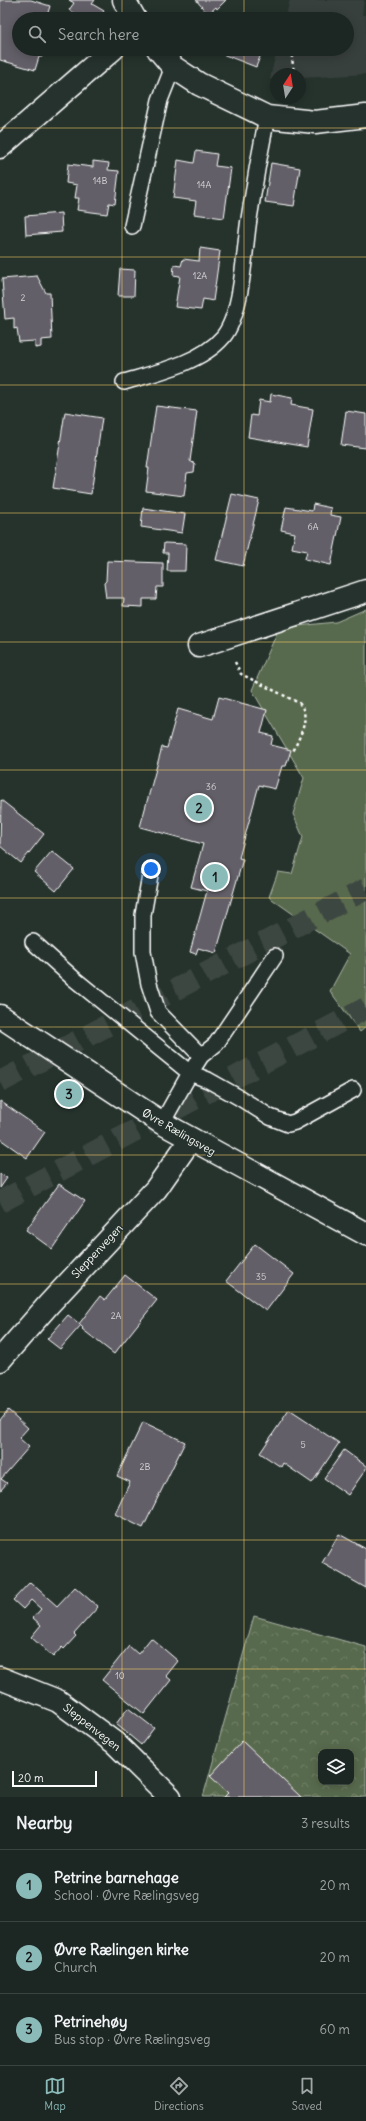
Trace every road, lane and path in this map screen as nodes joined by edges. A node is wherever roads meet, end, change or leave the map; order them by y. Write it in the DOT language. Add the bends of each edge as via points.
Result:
graph roads {
  1 [pos="124,0"];
  2 [pos="131,12"];
  3 [pos="105,56"];
  4 [pos="164,56"];
  5 [pos="292,56"];
  6 [pos="173,67"];
  7 [pos="293,68"];
  8 [pos="366,116"];
  9 [pos="267,117"];
  10 [pos="0,147"];
  11 [pos="132,226"];
  12 [pos="124,382"];
  13 [pos="366,591"];
  14 [pos="225,638"];
  15 [pos="199,646"];
  16 [pos="293,752"];
  17 [pos="150,875"];
  18 [pos="33,942"];
  19 [pos="275,956"];
  20 [pos="0,1016"];
  21 [pos="201,1056"];
  22 [pos="190,1073"];
  23 [pos="353,1090"];
  24 [pos="162,1123"];
  25 [pos="191,1139"];
  26 [pos="366,1234"];
  27 [pos="0,1360"];
  28 [pos="0,1678"];
  29 [pos="170,1797"];
  1 -- 2 [label="street"];
  3 -- 10 [label="street"];
  4 -- 6 [label="street"];
  5 -- 7 [label="path"];
  6 -- 9 [label="street" via="199,84"];
  6 -- 11 [label="lane" via="160,100"];
  8 -- 9 [label="street" via="315,122"];
  9 -- 12 [label="lane" via="249,218 241,282 229,328 222,338 203,353 168,369"];
  13 -- 14 [label="street"];
  14 -- 15 [label="street"];
  14 -- 16 [label="path" via="241,674 299,703 303,708 306,717"];
  17 -- 21 [label="lane" via="144,915 143,952 149,984 158,1012"];
  18 -- 22 [label="lane" via="73,978"];
  19 -- 21 [label="lane" via="216,1044"];
  20 -- 24 [label="street, Øvre Rælingsveg"];
  21 -- 22 [label="lane"];
  22 -- 23 [label="lane" via="208,1080 270,1117 288,1124"];
  22 -- 24 [label="lane"];
  24 -- 25 [label="street, Øvre Rælingsveg"];
  25 -- 26 [label="street, Øvre Rælingsveg"];
  25 -- 27 [label="street, Sleppenvegen" via="156,1189"];
  28 -- 29 [label="street, Sleppenvegen" via="58,1701 115,1743"];
}
